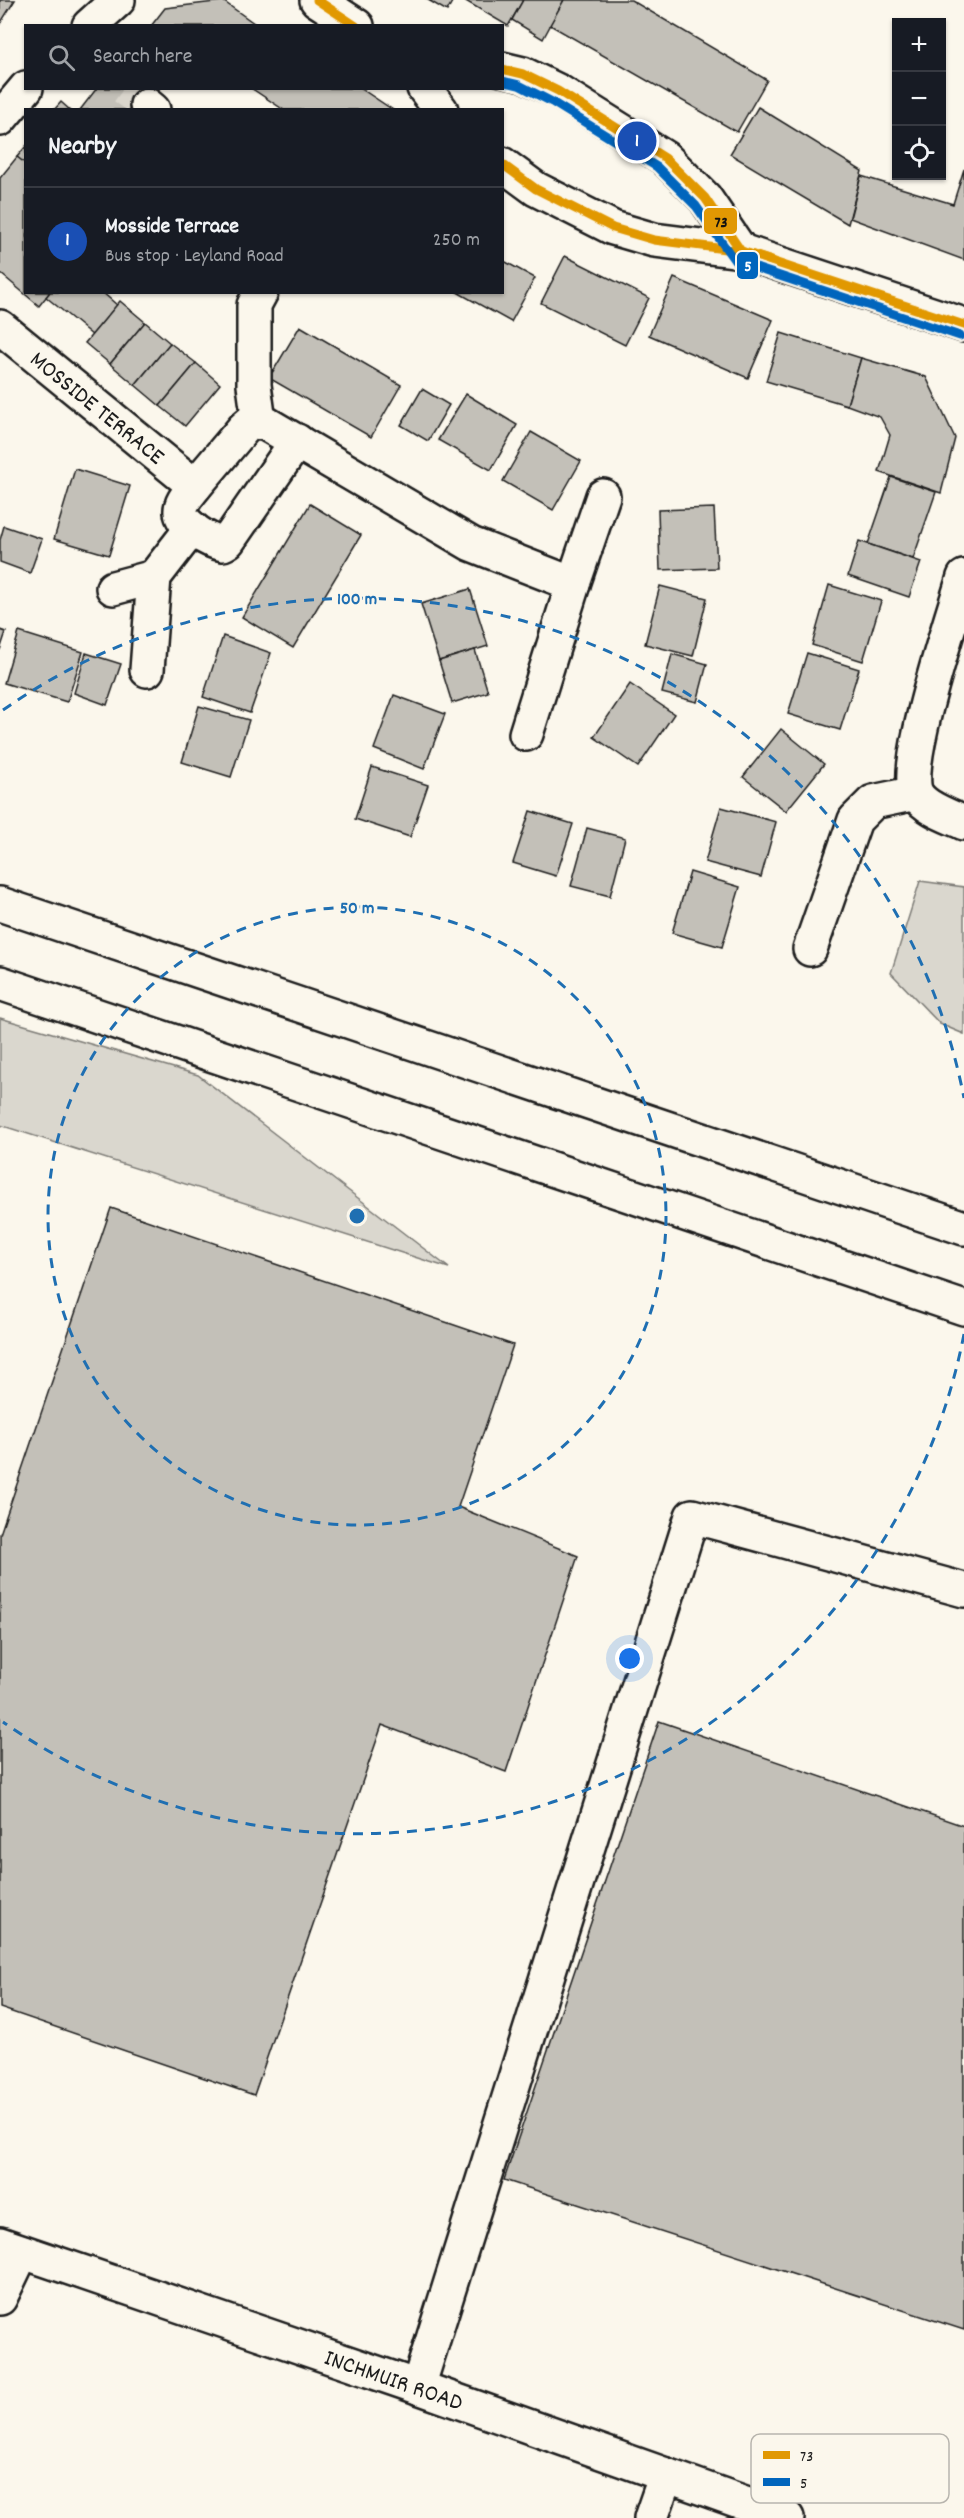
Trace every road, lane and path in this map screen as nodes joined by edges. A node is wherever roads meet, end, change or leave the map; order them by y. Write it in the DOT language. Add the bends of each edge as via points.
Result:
graph roads {
  1 [pos="117,0"];
  2 [pos="317,0"];
  3 [pos="91,24"];
  4 [pos="354,24"];
  5 [pos="504,69"];
  6 [pos="24,90"];
  7 [pos="426,90"];
  8 [pos="439,108"];
  9 [pos="0,119"];
  10 [pos="504,165"];
  11 [pos="741,251"];
  12 [pos="260,294"];
  13 [pos="964,325"];
  14 [pos="0,327"];
  15 [pos="259,422"];
  16 [pos="297,441"];
  17 [pos="195,486"];
  18 [pos="603,496"];
  19 [pos="192,528"];
  20 [pos="154,577"];
  21 [pos="964,578"];
  22 [pos="573,584"];
  23 [pos="113,588"];
  24 [pos="147,670"];
  25 [pos="526,734"];
  26 [pos="916,794"];
  27 [pos="964,823"];
  28 [pos="0,904"];
  29 [pos="810,949"];
  30 [pos="0,982"];
  31 [pos="964,1228"];
  32 [pos="964,1308"];
  33 [pos="964,1590"];
  34 [pos="11,2248"];
  35 [pos="0,2298"];
  36 [pos="418,2386"];
  37 [pos="666,2475"];
  38 [pos="651,2518"];
  39 [pos="787,2518"];
  1 -- 3 [label="street"];
  2 -- 4 [label="street"];
  5 -- 11 [label="street" via="558,91 664,158 705,198"];
  6 -- 9 [label="street"];
  7 -- 8 [label="street"];
  10 -- 11 [label="street" via="536,189 613,228 654,240"];
  11 -- 13 [label="street"];
  12 -- 15 [label="street" via="254,304 254,385"];
  14 -- 17 [label="street, MOSSIDE TERRACE"];
  15 -- 16 [label="street"];
  15 -- 17 [label="street" via="244,428"];
  16 -- 19 [label="street" via="228,540 217,543"];
  16 -- 22 [label="street" via="471,544"];
  17 -- 19 [label="street" via="181,511"];
  18 -- 22 [label="street"];
  19 -- 20 [label="street"];
  20 -- 23 [label="street"];
  20 -- 24 [label="street"];
  21 -- 26 [label="street" via="918,739 913,773"];
  22 -- 25 [label="street"];
  26 -- 27 [label="street" via="929,806"];
  26 -- 29 [label="street" via="873,802 855,820"];
  28 -- 31 [label="street"];
  30 -- 32 [label="street"];
  33 -- 36 [label="street" via="692,1516"];
  34 -- 35 [label="street"];
  34 -- 36 [label="street, INCHMUIR ROAD"];
  36 -- 37 [label="street, INCHMUIR ROAD"];
  37 -- 38 [label="street"];
  37 -- 39 [label="street, INCHMUIR ROAD"];
}
